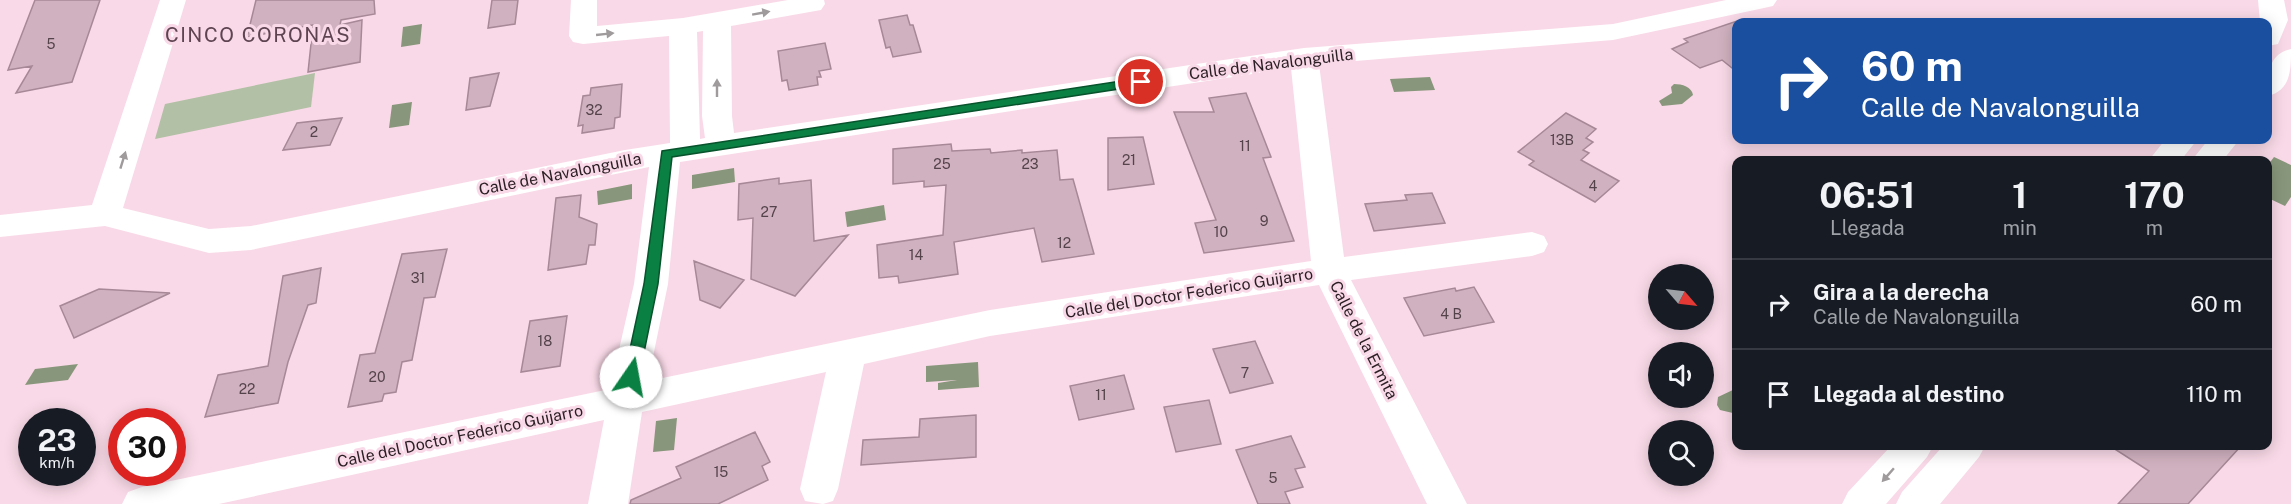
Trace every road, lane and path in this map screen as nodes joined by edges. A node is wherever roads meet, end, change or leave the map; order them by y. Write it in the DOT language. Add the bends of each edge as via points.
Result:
graph roads {
  1 [pos="173,0"];
  2 [pos="584,0"];
  3 [pos="812,0"];
  4 [pos="1764,0"];
  5 [pos="2273,0"];
  6 [pos="2291,10"];
  7 [pos="717,21"];
  8 [pos="683,26"];
  9 [pos="2272,26"];
  10 [pos="1304,57"];
  11 [pos="2291,58"];
  12 [pos="2272,82"];
  13 [pos="2178,144"];
  14 [pos="2221,144"];
  15 [pos="720,146"];
  16 [pos="676,153"];
  17 [pos="2168,156"];
  18 [pos="2210,156"];
  19 [pos="105,215"];
  20 [pos="0,226"];
  21 [pos="1532,244"];
  22 [pos="1329,271"];
  23 [pos="848,353"];
  24 [pos="626,400"];
  25 [pos="1910,450"];
  26 [pos="1963,450"];
  27 [pos="819,489"];
  28 [pos="142,504"];
  29 [pos="608,504"];
  30 [pos="1447,504"];
  31 [pos="1862,504"];
  32 [pos="1916,504"];
  19 -- 1 [label="main road, one-way"];
  2 -- 8 [label="main road, one-way" via="583,36"];
  7 -- 3 [label="main road, one-way" via="812,4"];
  4 -- 10 [label="main road, Calle de Navalonguilla" via="1613,32"];
  5 -- 6 [label="main road"];
  5 -- 9 [label="main road"];
  7 -- 8 [label="main road"];
  15 -- 7 [label="main road, one-way"];
  8 -- 16 [label="main road"];
  10 -- 15 [label="main road, Calle de Navalonguilla"];
  10 -- 22 [label="main road, Calle de la Ermita"];
  11 -- 12 [label="main road"];
  13 -- 17 [label="main road"];
  14 -- 18 [label="main road"];
  15 -- 16 [label="main road, Calle de Navalonguilla"];
  16 -- 19 [label="main road, Calle de Navalonguilla" via="625,160 250,238 209,241"];
  16 -- 24 [label="main road"];
  19 -- 20 [label="main road, Calle de Navalonguilla"];
  21 -- 22 [label="main road, Calle del Doctor Federico Guijarro"];
  22 -- 23 [label="main road, Calle del Doctor Federico Guijarro" via="990,323"];
  22 -- 30 [label="main road, Calle de la Ermita"];
  23 -- 24 [label="main road, Calle del Doctor Federico Guijarro"];
  23 -- 27 [label="main road"];
  24 -- 28 [label="main road, Calle del Doctor Federico Guijarro"];
  24 -- 29 [label="main road"];
  25 -- 31 [label="main road, one-way"];
  26 -- 32 [label="main road"];
}
